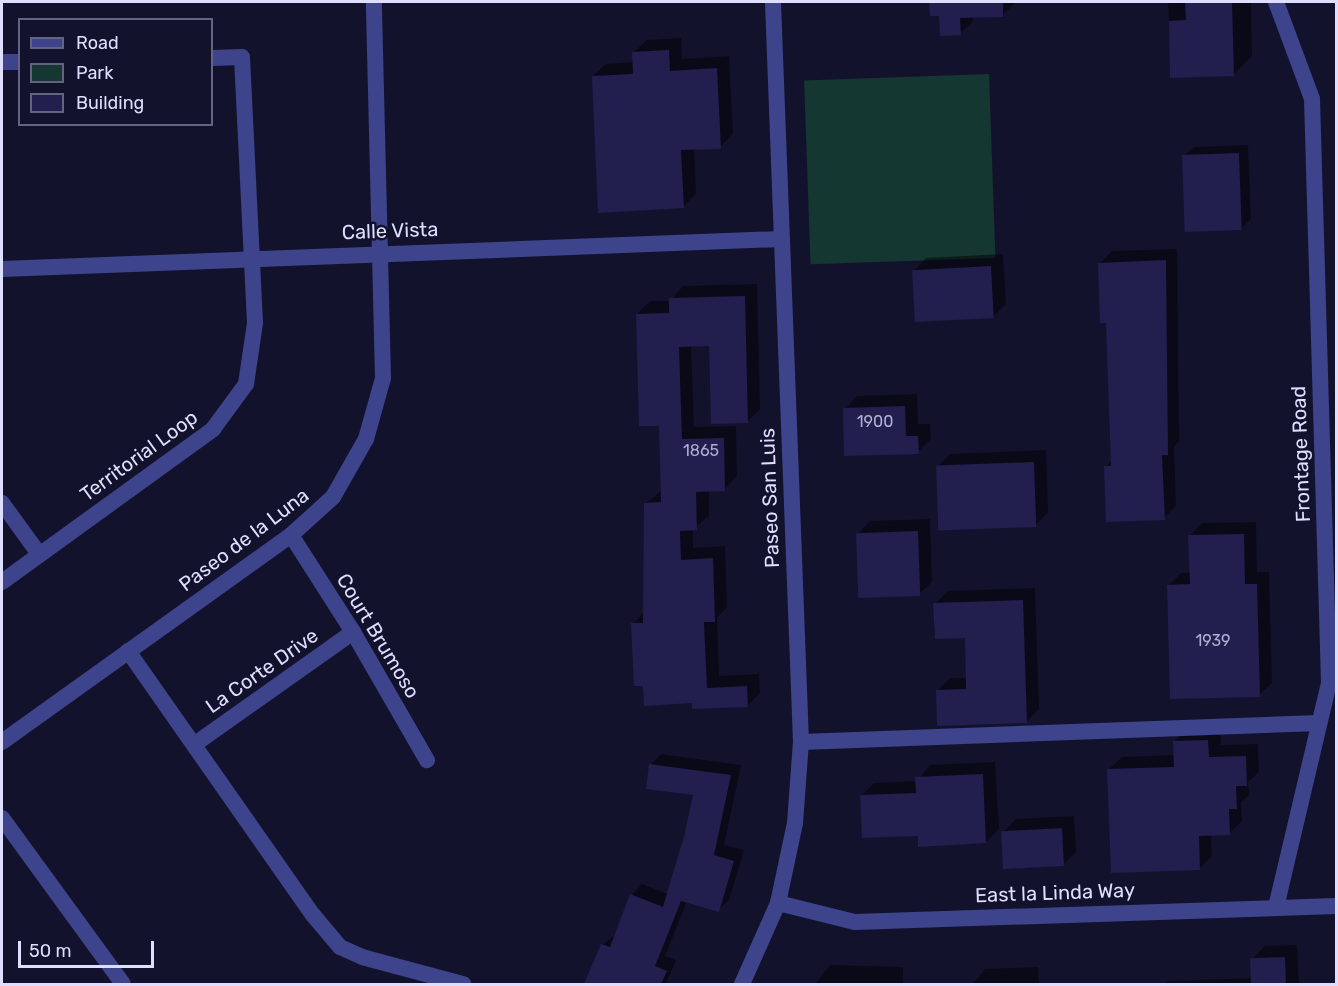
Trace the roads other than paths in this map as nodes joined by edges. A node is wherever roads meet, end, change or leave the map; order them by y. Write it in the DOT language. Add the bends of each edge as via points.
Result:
graph roads {
  1 [pos="374,2"];
  2 [pos="773,2"];
  3 [pos="1276,2"];
  4 [pos="213,58"];
  5 [pos="2,62"];
  6 [pos="18,62"];
  7 [pos="781,239"];
  8 [pos="382,252"];
  9 [pos="254,259"];
  10 [pos="2,270"];
  11 [pos="2,503"];
  12 [pos="291,535"];
  13 [pos="39,554"];
  14 [pos="2,582"];
  15 [pos="353,632"];
  16 [pos="128,651"];
  17 [pos="1319,723"];
  18 [pos="2,742"];
  19 [pos="801,742"];
  20 [pos="195,744"];
  21 [pos="427,760"];
  22 [pos="2,818"];
  23 [pos="778,903"];
  24 [pos="1336,906"];
  25 [pos="1276,907"];
  26 [pos="123,984"];
  27 [pos="463,984"];
  28 [pos="742,984"];
  1 -- 8 [label="street, Paseo de la Luna"];
  2 -- 7 [label="street, Paseo San Luis"];
  3 -- 17 [label="street, Frontage Road" via="1312,99 1329,683"];
  4 -- 9 [label="street, Territorial Loop" via="242,57"];
  5 -- 6 [label="street"];
  7 -- 8 [label="street, Calle Vista"];
  7 -- 19 [label="street, Paseo San Luis"];
  8 -- 9 [label="street, Calle Vista"];
  8 -- 12 [label="street, Paseo de la Luna" via="383,378 366,439 333,497"];
  9 -- 10 [label="street, Calle Vista"];
  9 -- 13 [label="street, Territorial Loop" via="255,323 246,384 240,393 213,429"];
  11 -- 13 [label="street"];
  12 -- 15 [label="street, Court Brumoso"];
  12 -- 16 [label="street, Paseo de la Luna"];
  13 -- 14 [label="street, Territorial Loop"];
  15 -- 20 [label="street, La Corte Drive"];
  15 -- 21 [label="street, Court Brumoso"];
  16 -- 18 [label="street, Paseo de la Luna"];
  16 -- 20 [label="street"];
  17 -- 19 [label="street"];
  17 -- 25 [label="street, Frontage Road"];
  19 -- 23 [label="street, Paseo San Luis" via="795,823"];
  20 -- 27 [label="street" via="313,915 340,947 362,957"];
  22 -- 26 [label="street"];
  23 -- 25 [label="street, East la Linda Way" via="855,922"];
  23 -- 28 [label="street, Paseo San Luis"];
  24 -- 25 [label="street, East la Linda Way"];
}
